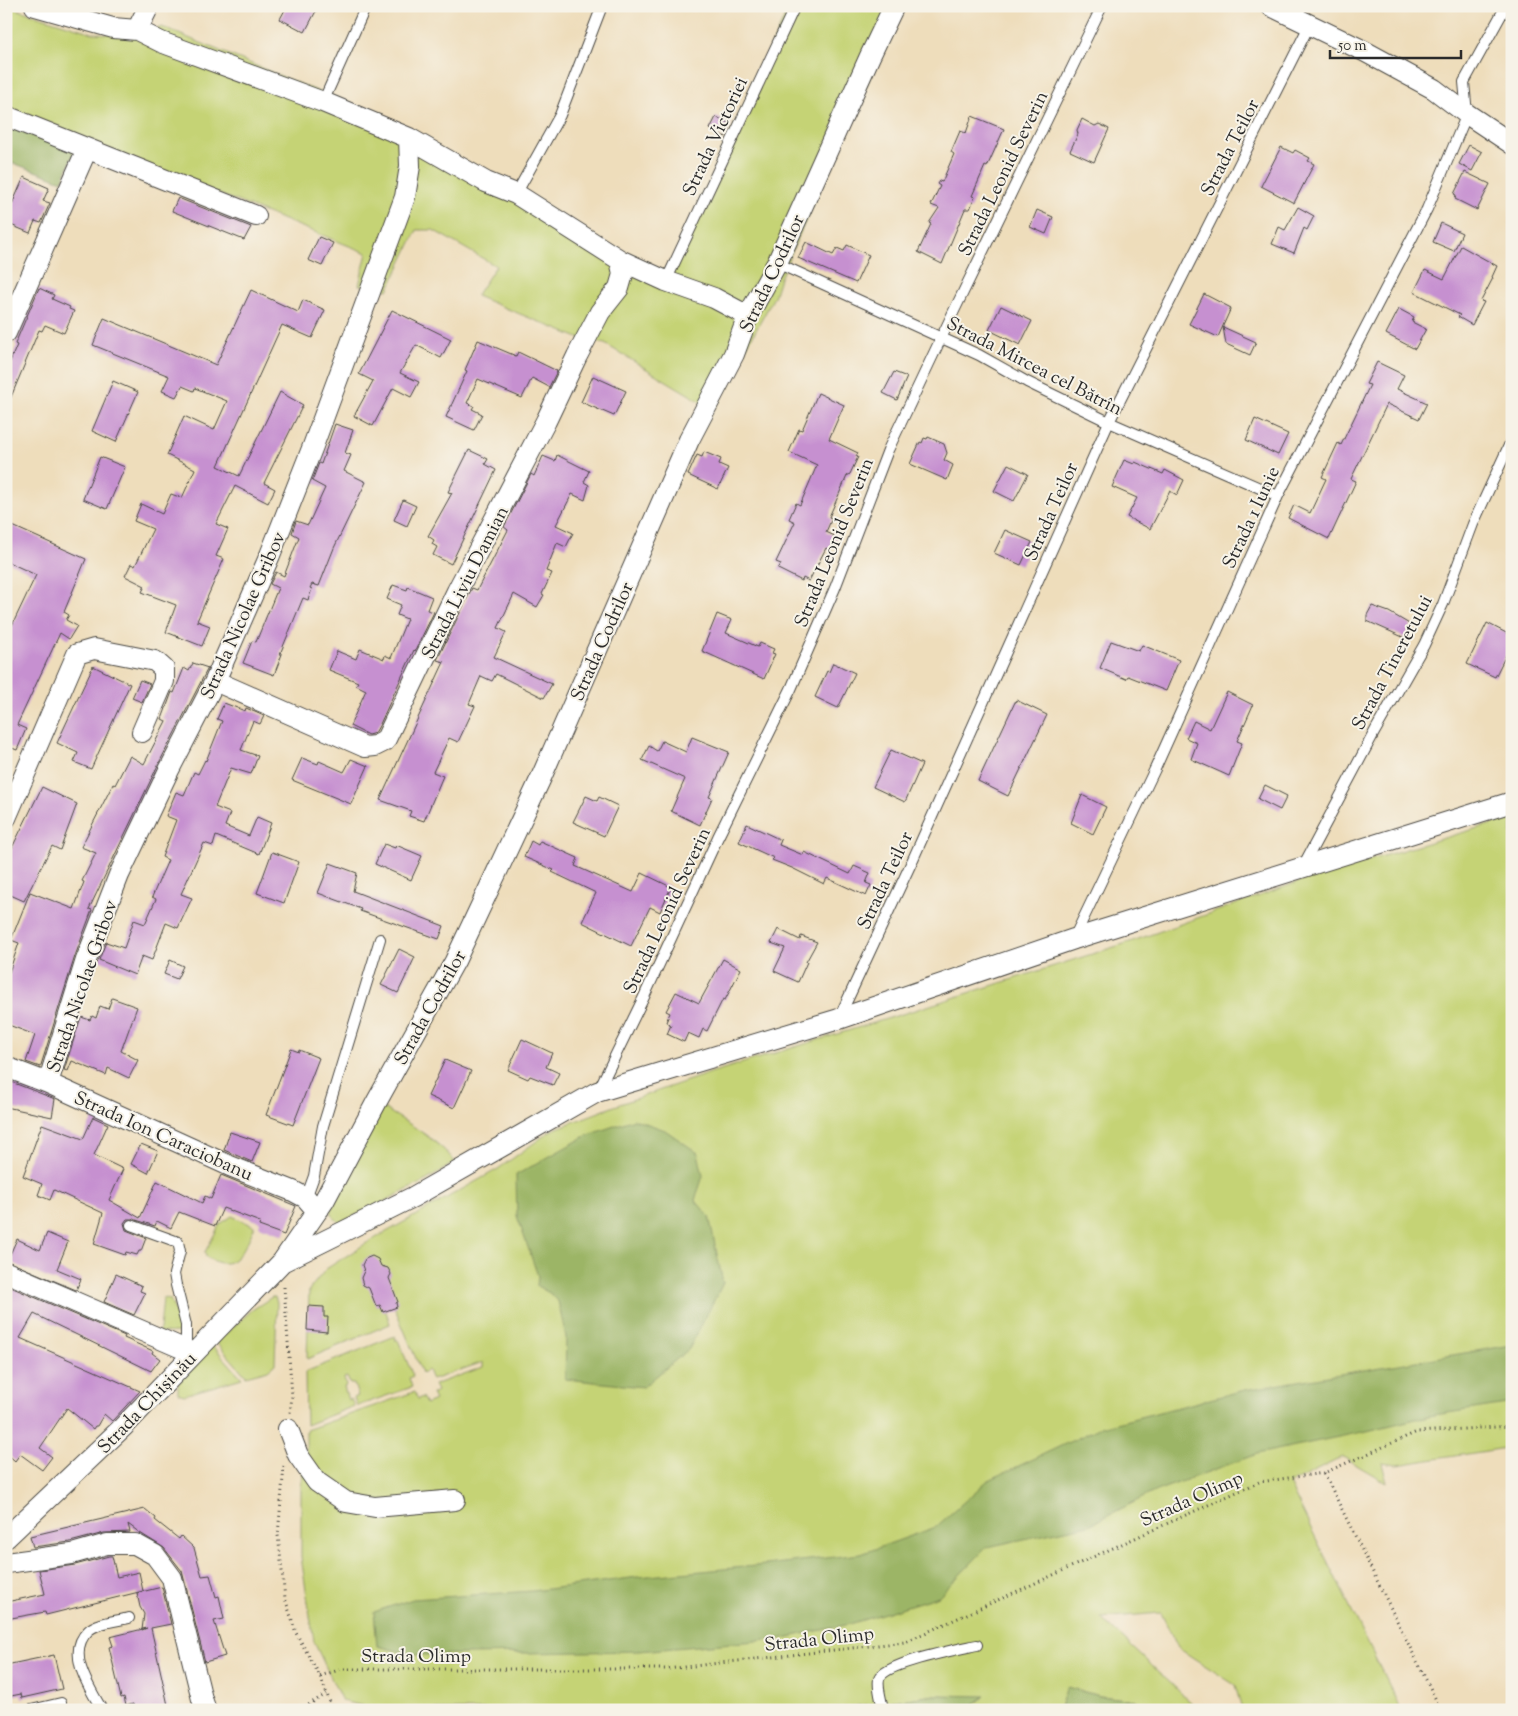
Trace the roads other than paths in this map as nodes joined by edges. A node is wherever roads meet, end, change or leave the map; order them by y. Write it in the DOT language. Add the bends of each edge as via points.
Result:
graph roads {
  1 [pos="35,6"];
  2 [pos="149,6"];
  3 [pos="366,6"];
  4 [pos="602,6"];
  5 [pos="794,6"];
  6 [pos="894,6"];
  7 [pos="1102,6"];
  8 [pos="1270,6"];
  9 [pos="1506,6"];
  10 [pos="1309,26"];
  11 [pos="137,30"];
  12 [pos="323,102"];
  13 [pos="1467,114"];
  14 [pos="6,116"];
  15 [pos="409,138"];
  16 [pos="1512,144"];
  17 [pos="87,149"];
  18 [pos="516,194"];
  19 [pos="256,216"];
  20 [pos="620,260"];
  21 [pos="777,263"];
  22 [pos="666,281"];
  23 [pos="748,316"];
  24 [pos="6,333"];
  25 [pos="942,337"];
  26 [pos="1109,422"];
  27 [pos="1512,439"];
  28 [pos="1278,496"];
  29 [pos="215,680"];
  30 [pos="142,732"];
  31 [pos="1512,802"];
  32 [pos="6,818"];
  33 [pos="1301,869"];
  34 [pos="380,939"];
  35 [pos="1074,939"];
  36 [pos="839,1019"];
  37 [pos="6,1067"];
  38 [pos="48,1083"];
  39 [pos="598,1092"];
  40 [pos="312,1204"];
  41 [pos="131,1226"];
  42 [pos="282,1262"];
  43 [pos="10,1275"];
  44 [pos="190,1351"];
  45 [pos="288,1429"];
  46 [pos="455,1500"];
  47 [pos="6,1538"];
  48 [pos="6,1563"];
  49 [pos="129,1618"];
  50 [pos="977,1645"];
  51 [pos="61,1703"];
  52 [pos="31,1710"];
  53 [pos="102,1710"];
  54 [pos="206,1710"];
  55 [pos="883,1710"];
  1 -- 11 [label="street" via="113,28"];
  2 -- 11 [label="street"];
  3 -- 12 [label="lane"];
  4 -- 18 [label="lane" via="560,115"];
  5 -- 22 [label="lane, Strada Victoriei"];
  6 -- 21 [label="street, Strada Codrilor"];
  7 -- 25 [label="lane, Strada Leonid Severin"];
  8 -- 10 [label="street"];
  9 -- 13 [label="lane" via="1464,82"];
  10 -- 13 [label="street" via="1434,89"];
  10 -- 26 [label="lane, Strada Teilor"];
  11 -- 12 [label="street" via="161,42"];
  12 -- 15 [label="street"];
  13 -- 16 [label="street"];
  13 -- 28 [label="lane, Strada 1 Iunie" via="1427,209"];
  14 -- 17 [label="street"];
  15 -- 18 [label="street" via="486,182"];
  15 -- 29 [label="street, Strada Nicolae Gribov" via="410,166 405,197 278,536"];
  17 -- 19 [label="street"];
  17 -- 24 [label="street"];
  18 -- 20 [label="street"];
  20 -- 22 [label="street"];
  20 -- 29 [label="street, Strada Liviu Damian" via="623,274 619,288 600,312 576,356 385,741 365,747"];
  21 -- 23 [label="street, Strada Codrilor"];
  21 -- 25 [label="lane, Strada Mircea cel Bătrîn"];
  22 -- 23 [label="street" via="714,298"];
  23 -- 40 [label="street, Strada Codrilor" via="734,354 689,440 540,780 455,961"];
  25 -- 26 [label="lane, Strada Mircea cel Bătrîn"];
  25 -- 39 [label="lane, Strada Leonid Severin" via="888,450 835,588 791,689"];
  26 -- 28 [label="lane, Strada Mircea cel Bătrîn"];
  26 -- 36 [label="lane, Strada Teilor"];
  27 -- 33 [label="lane, Strada Tineretului" via="1424,645"];
  28 -- 35 [label="lane, Strada 1 Iunie"];
  29 -- 38 [label="street, Strada Nicolae Gribov" via="119,875 86,960"];
  30 -- 32 [label="street" via="164,681 164,669 155,661 94,649 77,654"];
  31 -- 33 [label="street"];
  33 -- 35 [label="street"];
  34 -- 40 [label="lane" via="324,1126"];
  35 -- 36 [label="street"];
  36 -- 39 [label="street"];
  37 -- 38 [label="street, Strada Ion Caraciobanu"];
  38 -- 40 [label="street, Strada Ion Caraciobanu" via="230,1166 293,1191"];
  39 -- 42 [label="street" via="413,1197"];
  40 -- 42 [label="street, Strada Codrilor"];
  41 -- 44 [label="lane" via="178,1242 180,1251 174,1274"];
  42 -- 44 [label="street, Strada Chișinău"];
  43 -- 44 [label="street"];
  44 -- 47 [label="street, Strada Chișinău" via="123,1427"];
  45 -- 46 [label="street" via="298,1455 317,1482 346,1502 375,1507"];
  48 -- 54 [label="street" via="72,1554 107,1544 135,1544 155,1555 172,1578"];
  49 -- 53 [label="lane" via="89,1630 80,1643 78,1660"];
  50 -- 55 [label="lane" via="902,1663 886,1670 878,1681"];
  51 -- 52 [label="lane"];
}
